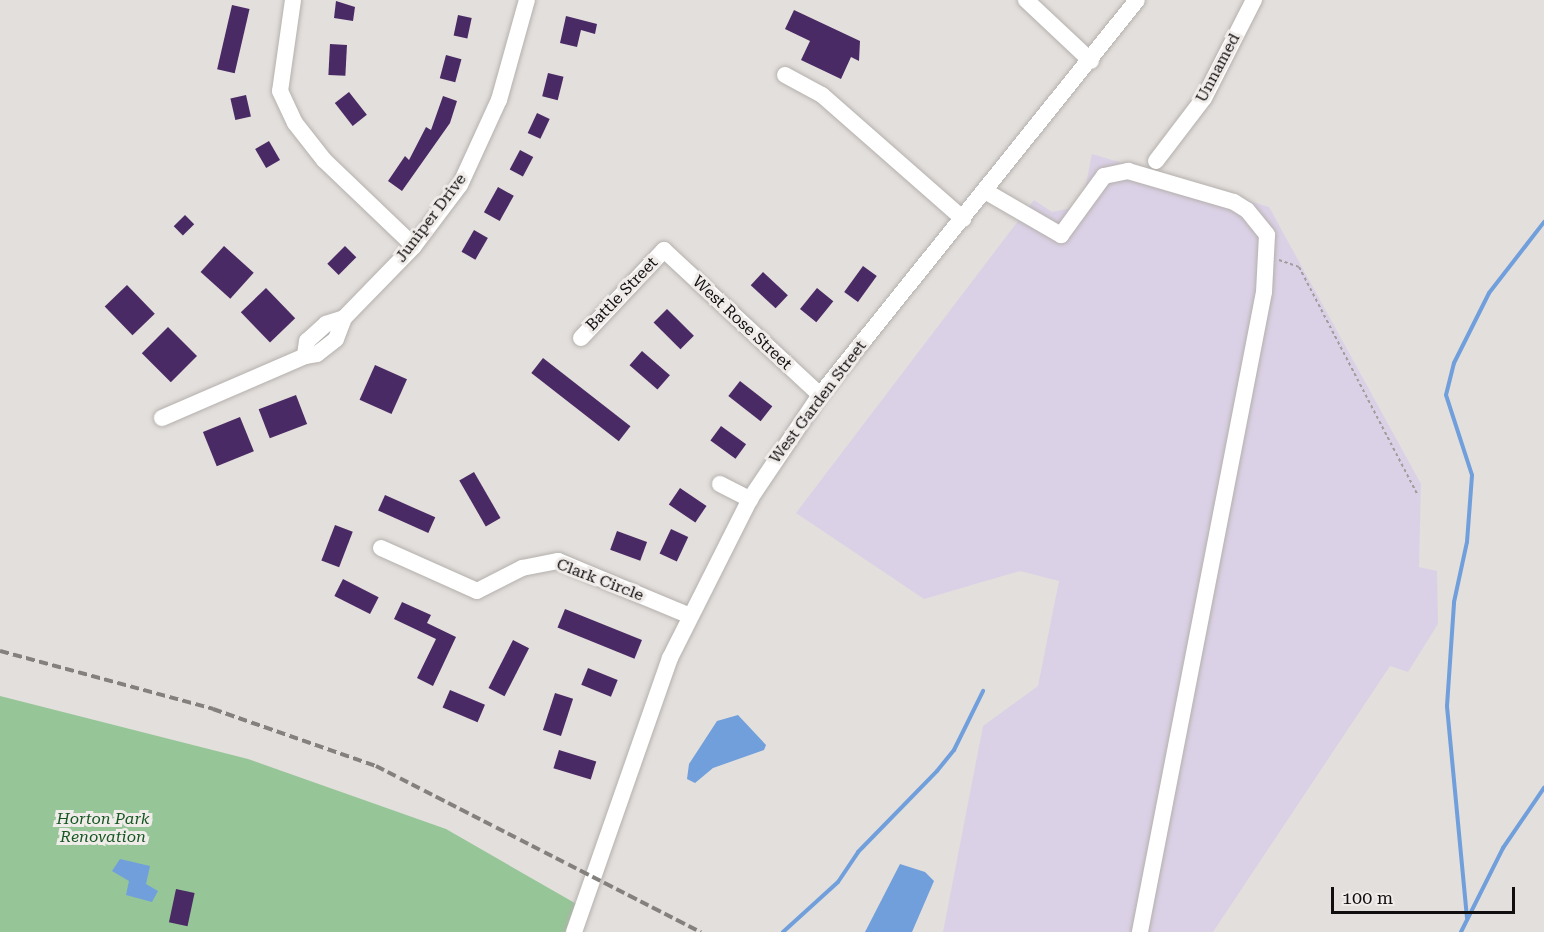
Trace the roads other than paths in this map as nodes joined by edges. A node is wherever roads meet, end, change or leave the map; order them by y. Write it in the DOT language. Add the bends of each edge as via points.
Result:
graph roads {
  1 [pos="293,0"];
  2 [pos="527,0"];
  3 [pos="1026,0"];
  4 [pos="1137,0"];
  5 [pos="1254,0"];
  6 [pos="1091,62"];
  7 [pos="785,75"];
  8 [pos="1156,160"];
  9 [pos="985,191"];
  10 [pos="963,219"];
  11 [pos="414,246"];
  12 [pos="664,250"];
  13 [pos="581,338"];
  14 [pos="820,395"];
  15 [pos="162,418"];
  16 [pos="720,483"];
  17 [pos="750,499"];
  18 [pos="381,548"];
  19 [pos="688,615"];
  20 [pos="574,932"];
  21 [pos="1140,932"];
  1 -- 11 [label="street" via="280,91 295,123 324,160"];
  2 -- 11 [label="street, Juniper Drive" via="482,143 460,184"];
  3 -- 6 [label="street"];
  4 -- 6 [label="street, West Garden Street"];
  5 -- 8 [label="street, Unnamed" via="1204,98"];
  6 -- 9 [label="street, West Garden Street"];
  7 -- 10 [label="street" via="822,94"];
  9 -- 10 [label="street, West Garden Street"];
  9 -- 21 [label="street" via="1060,236 1104,176 1128,171 1247,210 1267,236 1270,258"];
  10 -- 14 [label="street, West Garden Street"];
  11 -- 15 [label="street, Juniper Drive" via="344,318 326,324 307,341 304,356"];
  12 -- 13 [label="street, Battle Street"];
  12 -- 14 [label="street, West Rose Street"];
  14 -- 17 [label="street, West Garden Street"];
  16 -- 17 [label="street"];
  17 -- 19 [label="street, West Garden Street"];
  18 -- 19 [label="street, Clark Circle" via="477,591 543,560 558,561"];
  19 -- 20 [label="street, West Garden Street"];
}
